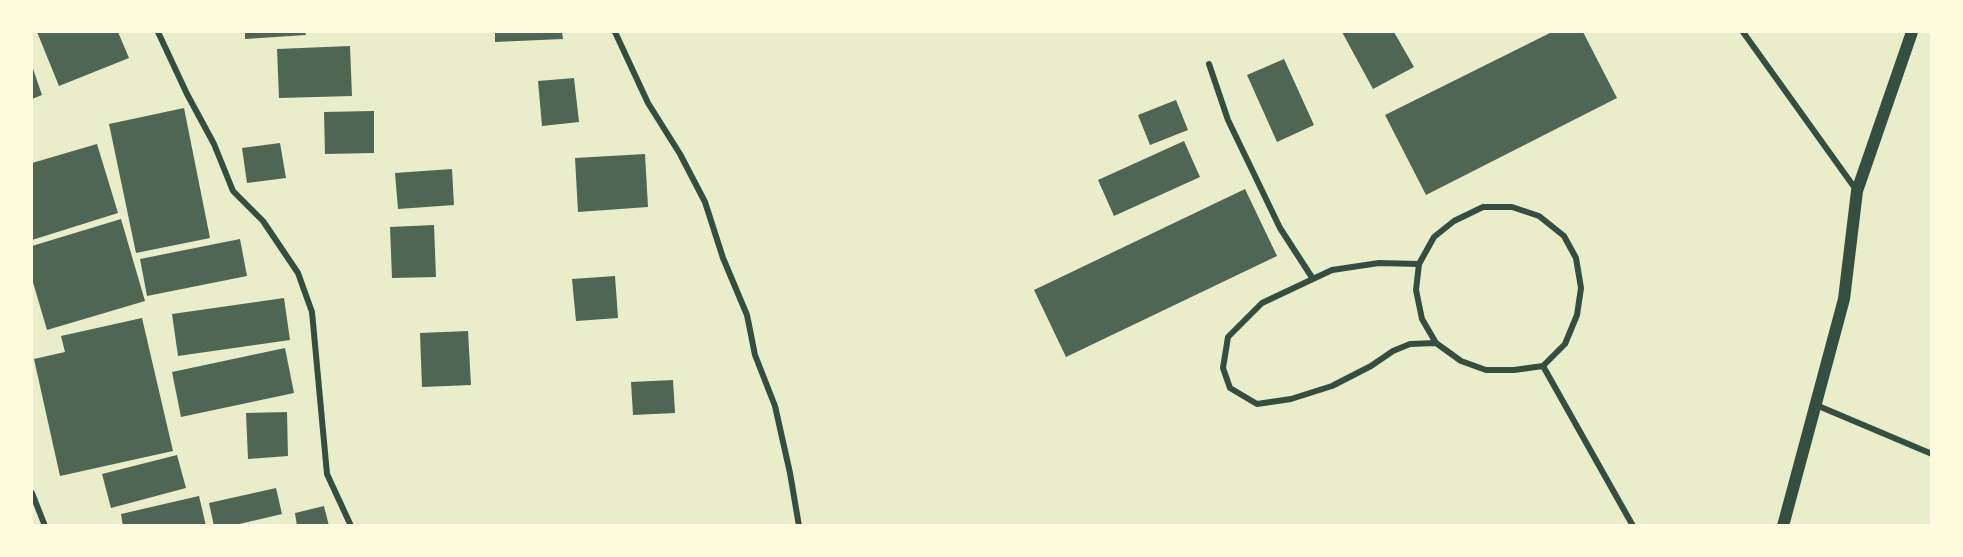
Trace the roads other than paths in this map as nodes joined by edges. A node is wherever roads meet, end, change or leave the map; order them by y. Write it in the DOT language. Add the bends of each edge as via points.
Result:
graph roads {
  1 [pos="158,32"];
  2 [pos="615,32"];
  3 [pos="1743,32"];
  4 [pos="1912,32"];
  5 [pos="1209,64"];
  6 [pos="1857,191"];
  7 [pos="1419,264"];
  8 [pos="1313,279"];
  9 [pos="1436,343"];
  10 [pos="1543,366"];
  11 [pos="1815,404"];
  12 [pos="1932,454"];
  13 [pos="32,493"];
  14 [pos="45,525"];
  15 [pos="351,525"];
  16 [pos="799,525"];
  17 [pos="1633,525"];
  18 [pos="1783,525"];
  1 -- 15 [label="street" via="233,191 263,221 298,273 312,312 327,474"];
  2 -- 16 [label="street" via="648,103 705,202 747,315 755,355 775,406"];
  3 -- 6 [label="street"];
  4 -- 6 [label="main road"];
  5 -- 8 [label="street" via="1228,120 1280,228"];
  6 -- 11 [label="main road" via="1844,299"];
  7 -- 8 [label="street" via="1379,263 1332,270"];
  7 -- 9 [label="street" via="1416,290 1422,319"];
  7 -- 10 [label="street" via="1434,237 1454,221 1483,207 1512,207 1539,216 1564,236 1576,258 1581,288 1577,315 1565,344"];
  8 -- 9 [label="street" via="1262,303 1228,337 1223,368 1230,388 1257,404 1291,399 1332,386 1410,344"];
  9 -- 10 [label="street" via="1461,361 1486,370"];
  10 -- 17 [label="street"];
  11 -- 12 [label="street"];
  11 -- 18 [label="main road"];
  13 -- 14 [label="street"];
}
